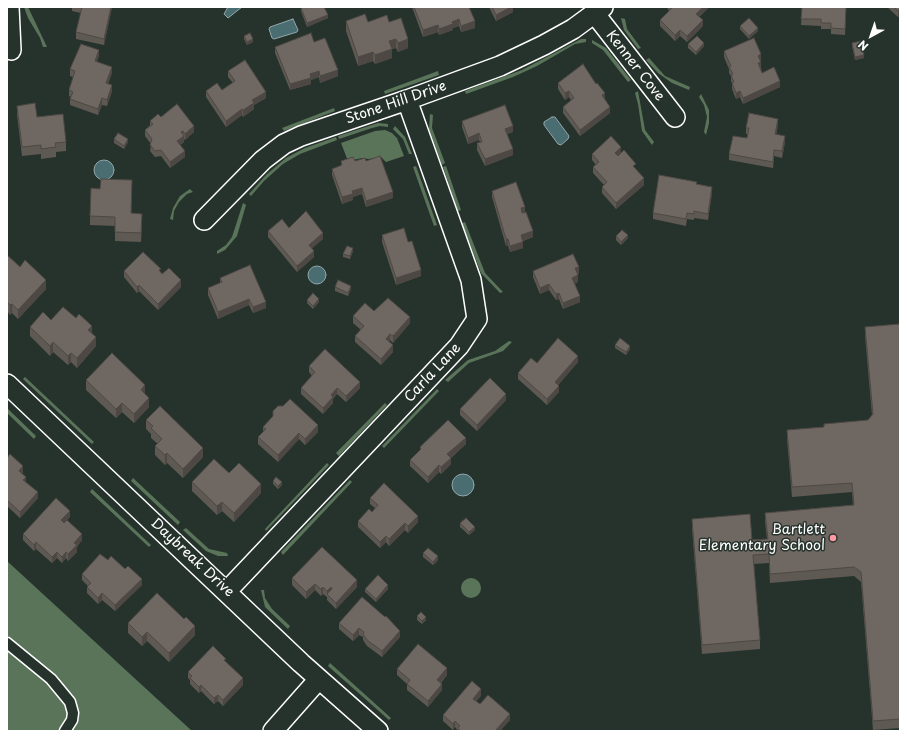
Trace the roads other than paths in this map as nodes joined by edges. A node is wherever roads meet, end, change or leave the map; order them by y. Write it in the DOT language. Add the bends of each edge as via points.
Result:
graph roads {
  1 [pos="9,7"];
  2 [pos="599,10"];
  3 [pos="11,50"];
  4 [pos="406,100"];
  5 [pos="675,117"];
  6 [pos="204,220"];
  7 [pos="7,384"];
  8 [pos="227,591"];
  9 [pos="7,643"];
  10 [pos="319,680"];
  11 [pos="65,731"];
  12 [pos="273,731"];
  13 [pos="378,731"];
  1 -- 3 [label="street"];
  2 -- 4 [label="street, Stone Hill Drive" via="573,29 524,55"];
  2 -- 5 [label="street, Kenner Cove"];
  4 -- 6 [label="street, Stone Hill Drive" via="284,144 263,160"];
  4 -- 8 [label="street, Carla Lane" via="471,280 477,319 454,352"];
  7 -- 8 [label="street, Daybreak Drive"];
  8 -- 10 [label="street, Daybreak Drive"];
  9 -- 11 [label="lane" via="51,679 70,702 72,720"];
  10 -- 12 [label="street"];
  10 -- 13 [label="street, Daybreak Drive"];
}
